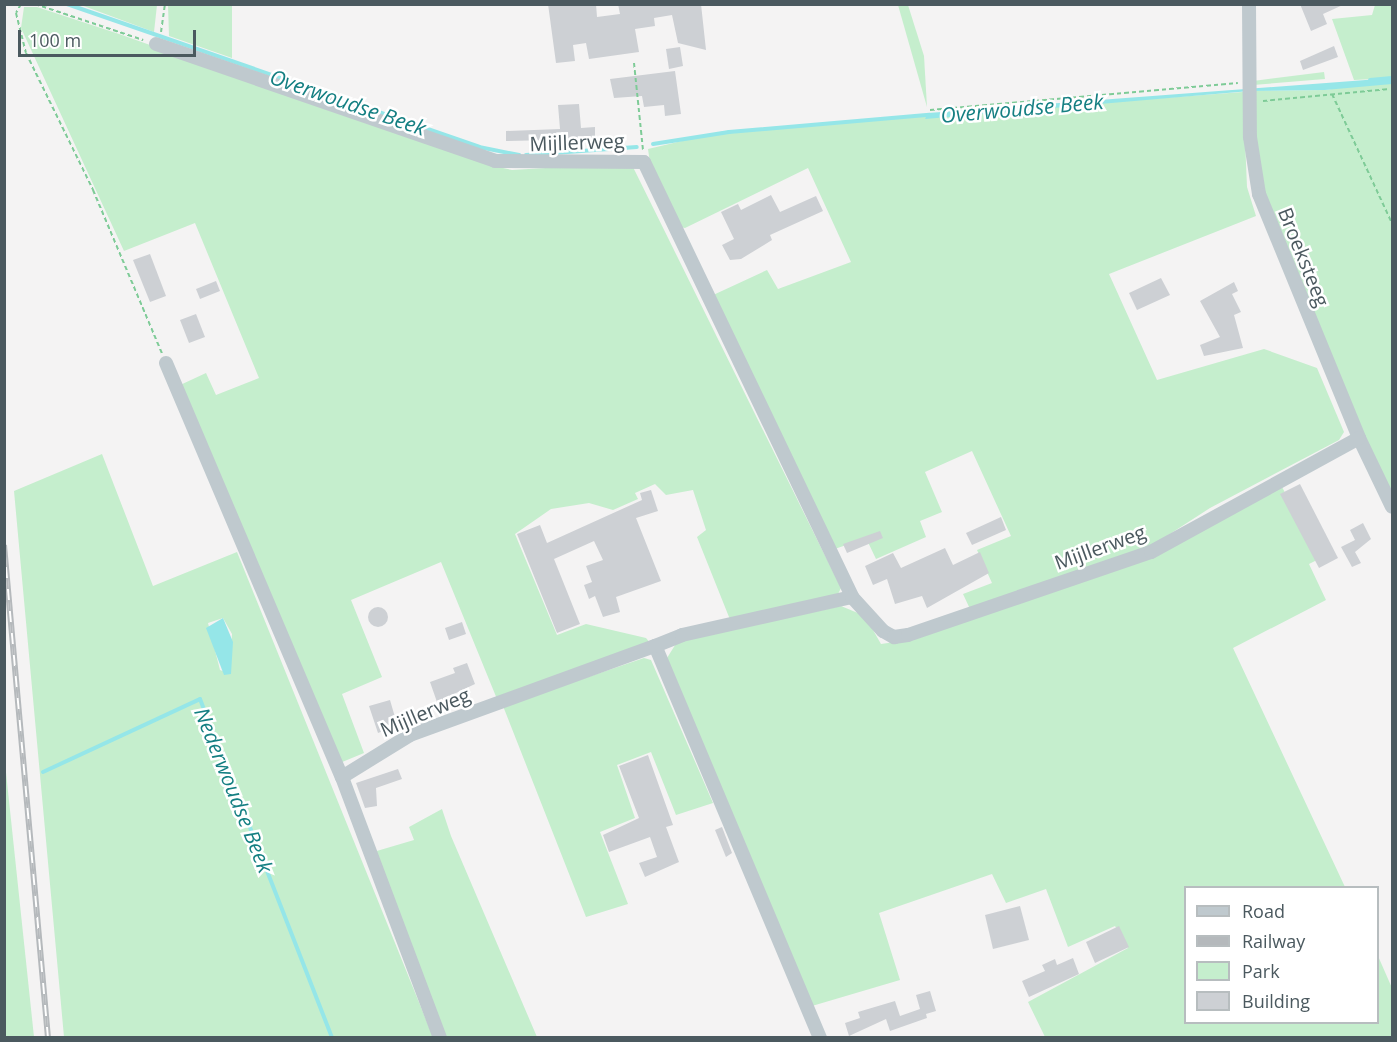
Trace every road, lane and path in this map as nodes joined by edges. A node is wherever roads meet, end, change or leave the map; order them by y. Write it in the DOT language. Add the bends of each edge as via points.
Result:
graph roads {
  1 [pos="21,4"];
  2 [pos="35,4"];
  3 [pos="165,4"];
  4 [pos="1249,4"];
  5 [pos="162,30"];
  6 [pos="156,45"];
  7 [pos="634,63"];
  8 [pos="1389,89"];
  9 [pos="1250,91"];
  10 [pos="1332,94"];
  11 [pos="930,110"];
  12 [pos="643,152"];
  13 [pos="1392,223"];
  14 [pos="166,363"];
  15 [pos="1359,438"];
  16 [pos="1392,507"];
  17 [pos="852,597"];
  18 [pos="655,646"];
  19 [pos="342,777"];
  20 [pos="441,1038"];
  21 [pos="820,1038"];
  1 -- 14 [label="path" via="16,13 26,53 97,200"];
  2 -- 6 [label="path"];
  3 -- 5 [label="path"];
  4 -- 9 [label="street, Broeksteeg"];
  6 -- 17 [label="street, Mijllerweg" via="495,161 644,162"];
  7 -- 12 [label="path"];
  8 -- 10 [label="path"];
  9 -- 10 [label="path"];
  9 -- 11 [label="path"];
  9 -- 15 [label="street, Broeksteeg" via="1258,194"];
  10 -- 13 [label="path"];
  14 -- 19 [label="street"];
  15 -- 16 [label="street, Broeksteeg"];
  15 -- 17 [label="street, Mijllerweg" via="1151,552 908,635 894,637 883,631"];
  17 -- 18 [label="street, Mijllerweg" via="682,635"];
  18 -- 19 [label="street, Mijllerweg" via="410,735"];
  18 -- 21 [label="street"];
  19 -- 20 [label="street"];
}
